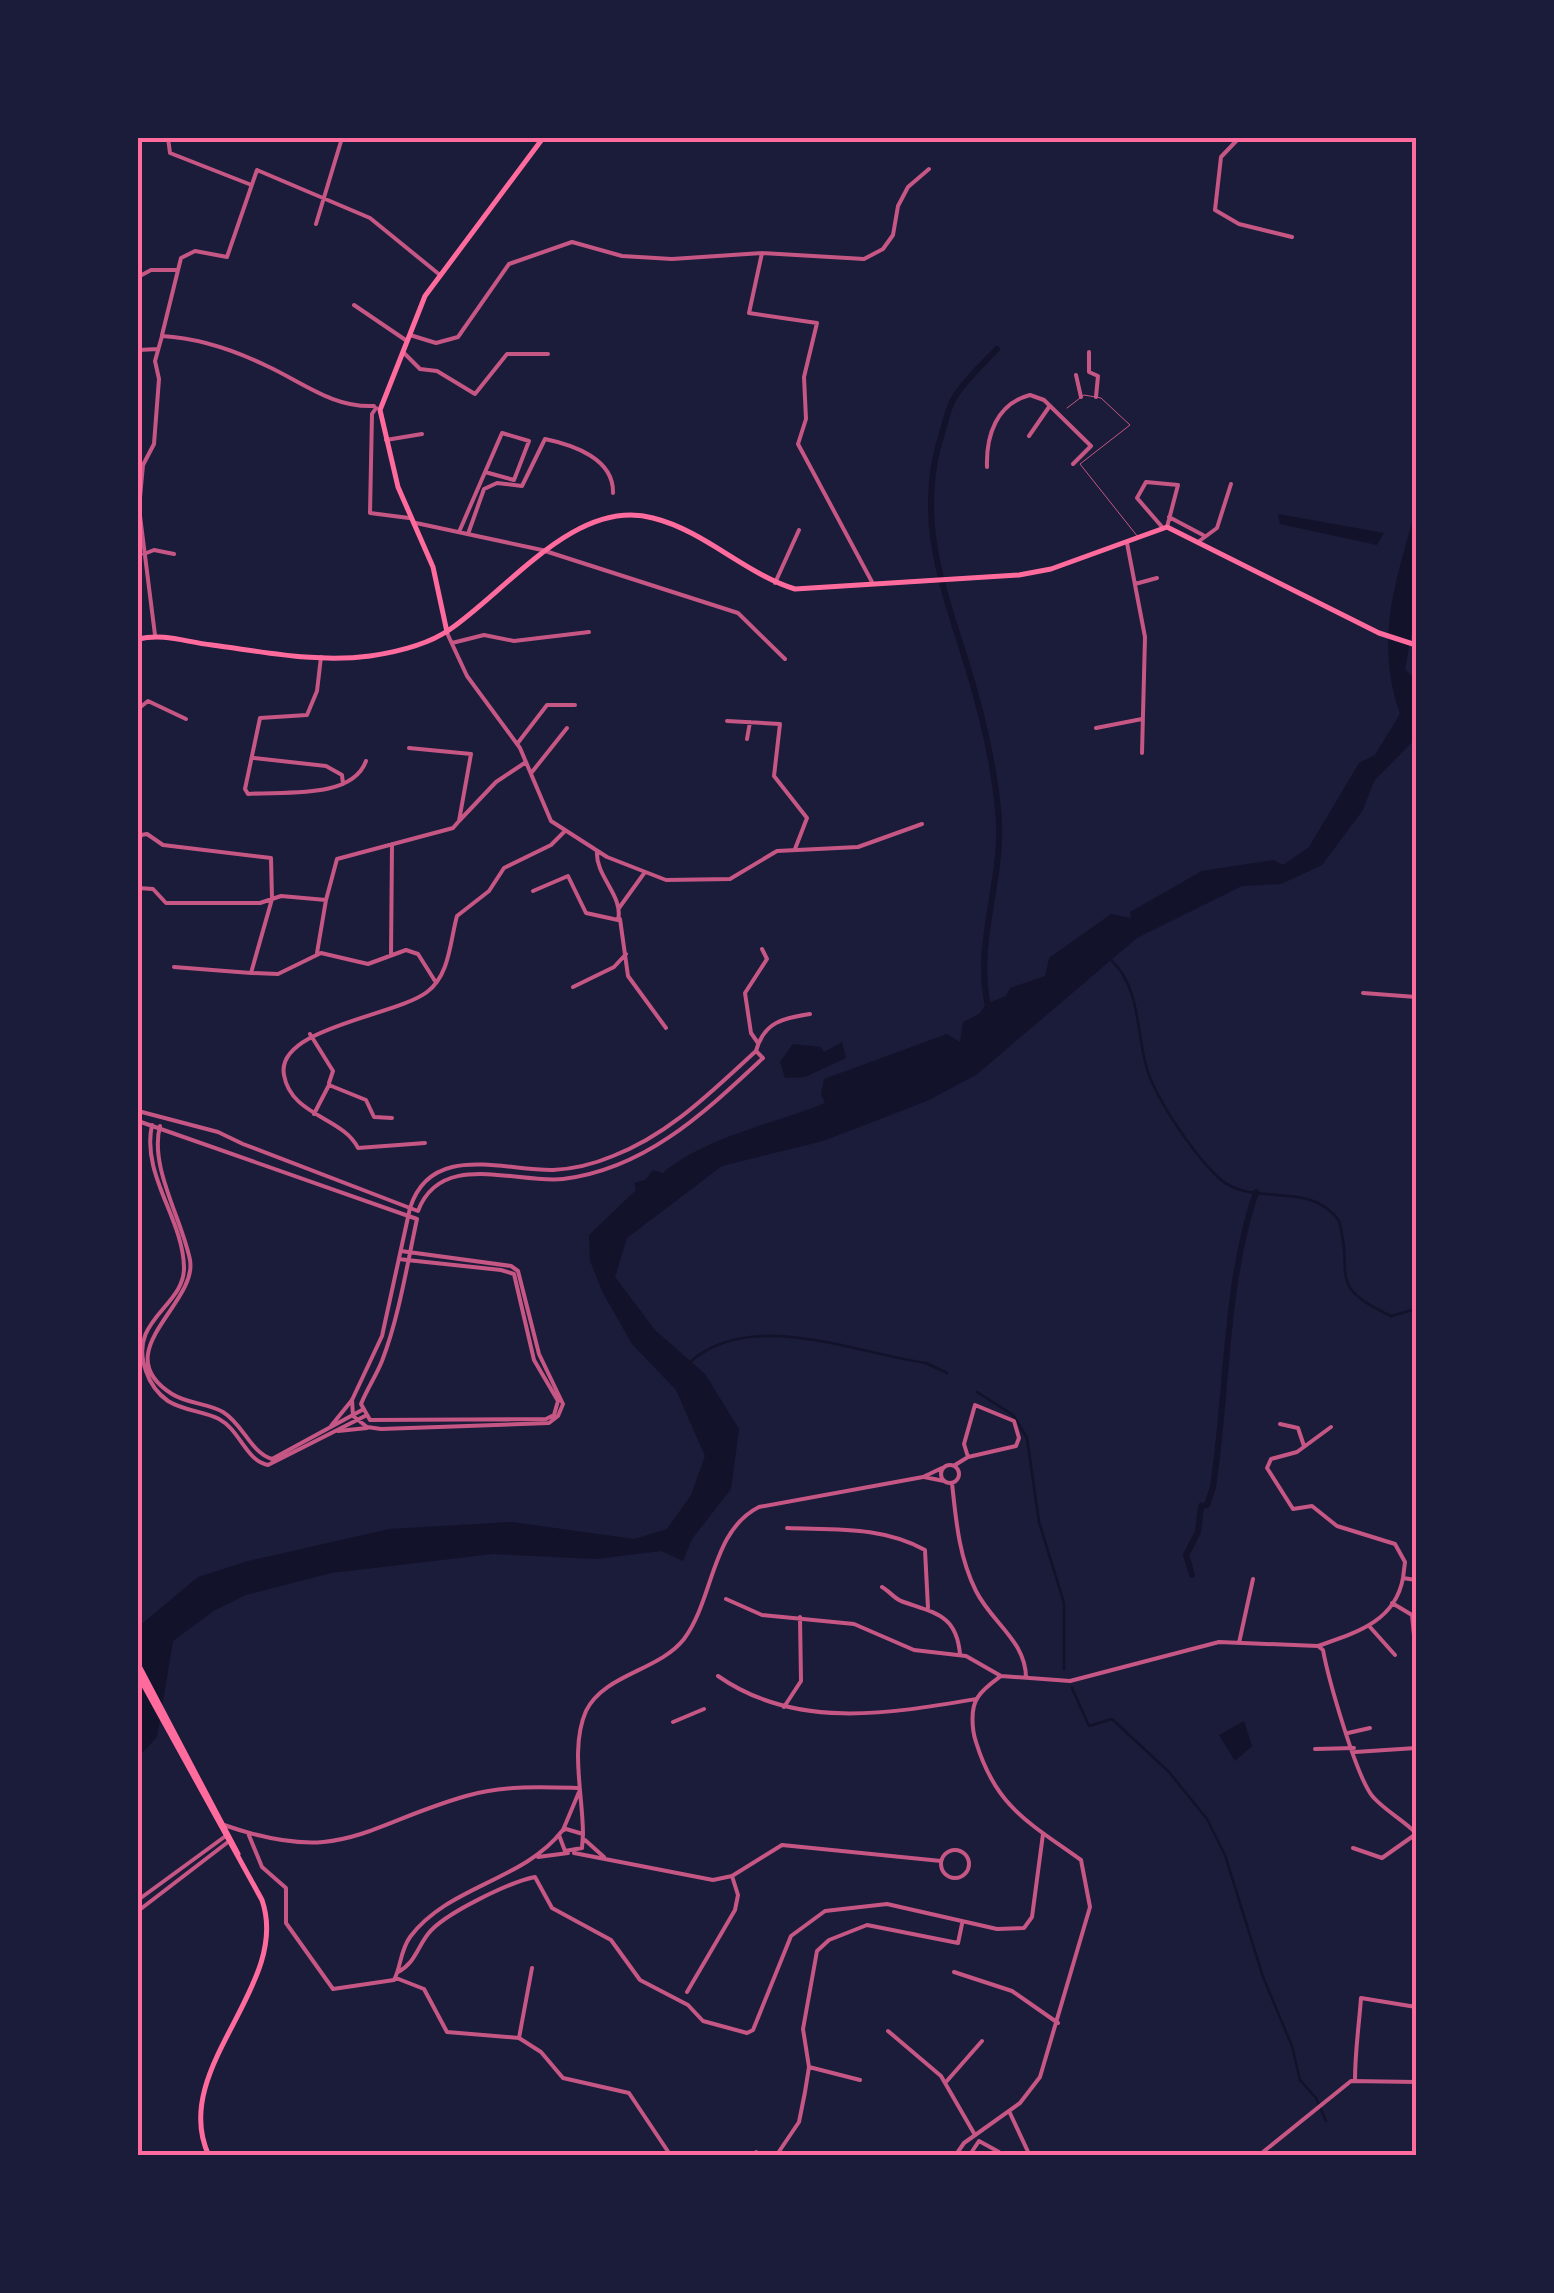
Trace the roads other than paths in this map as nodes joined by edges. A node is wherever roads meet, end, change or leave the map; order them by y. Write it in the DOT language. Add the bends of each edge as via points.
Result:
graph roads {
  1 [pos="168,138"];
  2 [pos="342,138"];
  3 [pos="543,138"];
  4 [pos="1239,138"];
  5 [pos="928,169"];
  6 [pos="249,184"];
  7 [pos="323,198"];
  8 [pos="316,224"];
  9 [pos="1292,237"];
  10 [pos="762,253"];
  11 [pos="178,270"];
  12 [pos="440,274"];
  13 [pos="138,277"];
  14 [pos="354,304"];
  15 [pos="162,336"];
  16 [pos="408,338"];
  17 [pos="158,349"];
  18 [pos="138,350"];
  19 [pos="403,352"];
  20 [pos="1089,352"];
  21 [pos="548,354"];
  22 [pos="1076,375"];
  23 [pos="1080,397"];
  24 [pos="1096,397"];
  25 [pos="1049,407"];
  26 [pos="377,408"];
  27 [pos="1067,408"];
  28 [pos="422,434"];
  29 [pos="1029,436"];
  30 [pos="386,440"];
  31 [pos="1073,464"];
  32 [pos="988,467"];
  33 [pos="486,472"];
  34 [pos="1230,484"];
  35 [pos="612,493"];
  36 [pos="138,514"];
  37 [pos="1170,517"];
  38 [pos="410,520"];
  39 [pos="1165,527"];
  40 [pos="799,530"];
  41 [pos="459,532"];
  42 [pos="468,534"];
  43 [pos="1203,535"];
  44 [pos="1140,539"];
  45 [pos="1198,542"];
  46 [pos="1127,543"];
  47 [pos="542,550"];
  48 [pos="144,554"];
  49 [pos="174,554"];
  50 [pos="1156,578"];
  51 [pos="872,582"];
  52 [pos="775,583"];
  53 [pos="1135,584"];
  54 [pos="447,632"];
  55 [pos="588,632"];
  56 [pos="155,635"];
  57 [pos="138,639"];
  58 [pos="452,643"];
  59 [pos="1416,644"];
  60 [pos="321,657"];
  61 [pos="784,659"];
  62 [pos="575,705"];
  63 [pos="138,709"];
  64 [pos="186,719"];
  65 [pos="1142,719"];
  66 [pos="727,720"];
  67 [pos="750,722"];
  68 [pos="567,728"];
  69 [pos="1096,728"];
  70 [pos="747,739"];
  71 [pos="517,744"];
  72 [pos="409,748"];
  73 [pos="1142,753"];
  74 [pos="254,758"];
  75 [pos="366,761"];
  76 [pos="526,762"];
  77 [pos="532,772"];
  78 [pos="343,785"];
  79 [pos="459,820"];
  80 [pos="922,824"];
  81 [pos="566,831"];
  82 [pos="138,844"];
  83 [pos="392,844"];
  84 [pos="795,848"];
  85 [pos="597,851"];
  86 [pos="646,872"];
  87 [pos="138,888"];
  88 [pos="533,891"];
  89 [pos="272,898"];
  90 [pos="326,900"];
  91 [pos="619,908"];
  92 [pos="620,919"];
  93 [pos="762,949"];
  94 [pos="316,953"];
  95 [pos="626,954"];
  96 [pos="390,956"];
  97 [pos="174,967"];
  98 [pos="251,973"];
  99 [pos="435,981"];
  100 [pos="572,987"];
  101 [pos="1362,994"];
  102 [pos="1416,997"];
  103 [pos="810,1014"];
  104 [pos="666,1028"];
  105 [pos="310,1034"];
  106 [pos="758,1044"];
  107 [pos="756,1050"];
  108 [pos="328,1085"];
  109 [pos="138,1111"];
  110 [pos="314,1115"];
  111 [pos="392,1118"];
  112 [pos="138,1121"];
  113 [pos="153,1124"];
  114 [pos="160,1126"];
  115 [pos="425,1143"];
  116 [pos="410,1208"];
  117 [pos="418,1211"];
  118 [pos="408,1217"];
  119 [pos="417,1219"];
  120 [pos="179,1220"];
  121 [pos="172,1222"];
  122 [pos="401,1252"];
  123 [pos="408,1253"];
  124 [pos="403,1259"];
  125 [pos="516,1272"];
  126 [pos="161,1308"];
  127 [pos="167,1314"];
  128 [pos="382,1336"];
  129 [pos="390,1338"];
  130 [pos="167,1390"];
  131 [pos="162,1396"];
  132 [pos="352,1400"];
  133 [pos="966,1401"];
  134 [pos="975,1405"];
  135 [pos="364,1413"];
  136 [pos="556,1416"];
  137 [pos="356,1418"];
  138 [pos="1280,1424"];
  139 [pos="1331,1427"];
  140 [pos="372,1428"];
  141 [pos="328,1430"];
  142 [pos="338,1431"];
  143 [pos="1304,1446"];
  144 [pos="262,1456"];
  145 [pos="968,1458"];
  146 [pos="258,1462"];
  147 [pos="955,1465"];
  148 [pos="942,1468"];
  149 [pos="923,1477"];
  150 [pos="944,1481"];
  151 [pos="952,1483"];
  152 [pos="787,1528"];
  153 [pos="1403,1578"];
  154 [pos="1254,1579"];
  155 [pos="1416,1580"];
  156 [pos="882,1587"];
  157 [pos="726,1599"];
  158 [pos="1392,1602"];
  159 [pos="928,1608"];
  160 [pos="800,1617"];
  161 [pos="1370,1627"];
  162 [pos="1414,1635"];
  163 [pos="1239,1643"];
  164 [pos="1318,1646"];
  165 [pos="960,1654"];
  166 [pos="1394,1655"];
  167 [pos="138,1664"];
  168 [pos="138,1675"];
  169 [pos="718,1676"];
  170 [pos="1000,1676"];
  171 [pos="1026,1680"];
  172 [pos="976,1699"];
  173 [pos="784,1707"];
  174 [pos="704,1709"];
  175 [pos="673,1722"];
  176 [pos="1370,1728"];
  177 [pos="1348,1732"];
  178 [pos="1416,1748"];
  179 [pos="1315,1749"];
  180 [pos="1354,1750"];
  181 [pos="181,1754"];
  182 [pos="580,1788"];
  183 [pos="224,1825"];
  184 [pos="1044,1832"];
  185 [pos="561,1833"];
  186 [pos="248,1834"];
  187 [pos="1416,1834"];
  188 [pos="583,1836"];
  189 [pos="228,1838"];
  190 [pos="1353,1848"];
  191 [pos="572,1853"];
  192 [pos="538,1857"];
  193 [pos="608,1859"];
  194 [pos="941,1861"];
  195 [pos="732,1876"];
  196 [pos="147,1893"];
  197 [pos="138,1900"];
  198 [pos="152,1900"];
  199 [pos="138,1911"];
  200 [pos="962,1922"];
  201 [pos="532,1968"];
  202 [pos="398,1972"];
  203 [pos="954,1972"];
  204 [pos="396,1978"];
  205 [pos="687,1992"];
  206 [pos="1416,2007"];
  207 [pos="1058,2023"];
  208 [pos="888,2030"];
  209 [pos="519,2038"];
  210 [pos="982,2041"];
  211 [pos="810,2067"];
  212 [pos="860,2080"];
  213 [pos="1355,2080"];
  214 [pos="946,2082"];
  215 [pos="1416,2082"];
  216 [pos="1010,2111"];
  217 [pos="976,2136"];
  218 [pos="1000,2152"];
  219 [pos="210,2156"];
  220 [pos="672,2156"];
  221 [pos="776,2156"];
  222 [pos="955,2156"];
  223 [pos="969,2156"];
  224 [pos="1030,2156"];
  225 [pos="1258,2156"];
  1 -- 6 [label="street" via="170,153"];
  2 -- 7 [label="street"];
  3 -- 12 [label="main road"];
  4 -- 9 [label="street" via="1221,157 1216,210 1239,224"];
  5 -- 10 [label="street" via="908,187 894,235 882,250 864,258"];
  6 -- 7 [label="street" via="257,170"];
  6 -- 11 [label="street" via="227,258 186,254"];
  7 -- 8 [label="street"];
  7 -- 12 [label="street" via="384,226"];
  10 -- 16 [label="street" via="672,259 622,256 572,242 509,264 458,337 436,343"];
  10 -- 51 [label="street" via="749,313 817,323 798,444"];
  11 -- 13 [label="street"];
  11 -- 15 [label="street"];
  12 -- 16 [label="main road"];
  14 -- 16 [label="street"];
  15 -- 17 [label="street"];
  15 -- 26 [label="street" via="206,342 344,404"];
  16 -- 19 [label="main road"];
  17 -- 18 [label="street"];
  17 -- 36 [label="street" via="154,438 140,480"];
  19 -- 21 [label="street" via="420,369 437,371 475,394 506,354"];
  19 -- 26 [label="main road"];
  20 -- 24 [label="street" via="1089,372 1098,376"];
  22 -- 23 [label="street"];
  23 -- 24 [label="lane"];
  23 -- 27 [label="lane"];
  24 -- 44 [label="lane" via="1130,425 1080,464"];
  25 -- 29 [label="street"];
  25 -- 31 [label="street" via="1092,446"];
  25 -- 32 [label="street" via="1030,396 1008,407 988,432"];
  26 -- 30 [label="main road"];
  26 -- 38 [label="street" via="370,513"];
  28 -- 30 [label="street"];
  30 -- 38 [label="main road"];
  33 -- 33 [label="street" via="502,433 529,442 514,480"];
  33 -- 41 [label="street"];
  34 -- 43 [label="street" via="1217,528"];
  35 -- 42 [label="street" via="613,478 601,462 545,439 522,486 484,489"];
  36 -- 48 [label="street"];
  37 -- 39 [label="street"];
  37 -- 39 [label="street" via="1178,485 1146,482 1137,498"];
  37 -- 43 [label="street"];
  38 -- 41 [label="street"];
  38 -- 54 [label="main road" via="434,567"];
  39 -- 44 [label="main road"];
  39 -- 45 [label="main road"];
  40 -- 52 [label="street"];
  41 -- 42 [label="street"];
  42 -- 47 [label="street"];
  43 -- 45 [label="street"];
  44 -- 46 [label="main road"];
  45 -- 59 [label="main road" via="1378,633"];
  46 -- 51 [label="main road" via="1019,575"];
  46 -- 53 [label="street"];
  47 -- 52 [label="main road" via="622,512 682,530"];
  47 -- 54 [label="main road"];
  47 -- 61 [label="street" via="738,612"];
  48 -- 49 [label="street"];
  48 -- 56 [label="street"];
  50 -- 53 [label="street"];
  51 -- 52 [label="main road" via="794,590"];
  53 -- 65 [label="street" via="1145,637"];
  54 -- 58 [label="street"];
  54 -- 60 [label="main road" via="390,652"];
  55 -- 58 [label="street" via="514,641 484,634"];
  56 -- 57 [label="main road"];
  56 -- 60 [label="main road" via="290,658"];
  58 -- 71 [label="street" via="467,676"];
  60 -- 74 [label="street" via="307,715 260,718"];
  62 -- 71 [label="street" via="546,704"];
  63 -- 64 [label="street" via="148,701"];
  65 -- 69 [label="street"];
  65 -- 73 [label="street"];
  66 -- 67 [label="street"];
  67 -- 70 [label="street"];
  67 -- 84 [label="street" via="780,724 774,776 808,818"];
  68 -- 77 [label="street"];
  71 -- 76 [label="street"];
  72 -- 79 [label="street" via="471,754"];
  74 -- 78 [label="street" via="336,769"];
  74 -- 78 [label="street" via="247,793"];
  75 -- 78 [label="street"];
  76 -- 77 [label="street"];
  76 -- 79 [label="street"];
  77 -- 81 [label="street" via="551,821"];
  79 -- 83 [label="street" via="453,828"];
  80 -- 84 [label="street" via="858,847"];
  81 -- 85 [label="street"];
  81 -- 99 [label="street" via="504,868 457,916 452,952"];
  82 -- 89 [label="street" via="147,834 163,844 271,858"];
  83 -- 90 [label="street" via="337,859"];
  83 -- 96 [label="street"];
  84 -- 86 [label="street" via="761,857 730,880 666,880"];
  85 -- 86 [label="street"];
  85 -- 91 [label="street"];
  86 -- 91 [label="street"];
  87 -- 89 [label="street" via="153,889 166,903"];
  88 -- 92 [label="street" via="568,876 586,913"];
  89 -- 90 [label="street"];
  89 -- 98 [label="street"];
  90 -- 94 [label="street"];
  91 -- 92 [label="street"];
  92 -- 95 [label="street"];
  93 -- 106 [label="street" via="766,959 744,993"];
  94 -- 96 [label="street" via="368,964"];
  94 -- 98 [label="street" via="278,974"];
  95 -- 100 [label="street"];
  95 -- 104 [label="street" via="632,983"];
  96 -- 99 [label="street" via="418,954"];
  97 -- 98 [label="street"];
  99 -- 105 [label="street" via="408,1002"];
  101 -- 102 [label="street"];
  103 -- 106 [label="street" via="782,1018 764,1030"];
  105 -- 108 [label="street" via="333,1071"];
  105 -- 110 [label="street" via="294,1044 283,1075"];
  106 -- 107 [label="street"];
  107 -- 116 [label="street" via="685,1115 624,1152 562,1169 445,1168 422,1185"];
  107 -- 117 [label="street" via="763,1058 704,1112 628,1161 563,1179 455,1176 434,1188"];
  108 -- 110 [label="street"];
  108 -- 111 [label="street" via="366,1100 374,1117"];
  109 -- 116 [label="street" via="218,1132"];
  110 -- 115 [label="street" via="358,1148"];
  112 -- 113 [label="street"];
  113 -- 114 [label="street"];
  113 -- 121 [label="street" via="150,1150"];
  114 -- 118 [label="street"];
  114 -- 120 [label="street" via="157,1148"];
  116 -- 117 [label="street"];
  116 -- 118 [label="street"];
  117 -- 119 [label="street"];
  118 -- 119 [label="street"];
  118 -- 122 [label="street"];
  119 -- 123 [label="street"];
  120 -- 121 [label="street"];
  120 -- 127 [label="street" via="191,1272"];
  121 -- 126 [label="street" via="184,1271"];
  122 -- 123 [label="street"];
  122 -- 124 [label="street"];
  123 -- 124 [label="street"];
  123 -- 125 [label="street" via="511,1266"];
  124 -- 125 [label="street"];
  124 -- 128 [label="street"];
  124 -- 129 [label="street"];
  125 -- 136 [label="street" via="532,1342 562,1398"];
  126 -- 127 [label="street"];
  126 -- 131 [label="street" via="142,1350"];
  127 -- 130 [label="street" via="150,1351"];
  128 -- 129 [label="street"];
  128 -- 132 [label="street"];
  129 -- 135 [label="street" via="362,1400"];
  130 -- 131 [label="street"];
  130 -- 144 [label="street" via="228,1415"];
  131 -- 146 [label="street" via="221,1420"];
  132 -- 137 [label="street"];
  132 -- 141 [label="street"];
  133 -- 134 [label="street"];
  134 -- 145 [label="street" via="964,1444"];
  134 -- 145 [label="street" via="1010,1416 1019,1438 997,1454"];
  135 -- 136 [label="street" via="380,1422"];
  135 -- 137 [label="street"];
  136 -- 140 [label="street" via="549,1423"];
  137 -- 140 [label="street"];
  137 -- 141 [label="street"];
  137 -- 142 [label="street"];
  138 -- 143 [label="street" via="1298,1428"];
  139 -- 143 [label="street"];
  140 -- 142 [label="street"];
  141 -- 144 [label="street" via="276,1460"];
  142 -- 146 [label="street" via="277,1465"];
  143 -- 153 [label="street" via="1271,1459 1266,1468 1286,1503 1293,1509 1312,1506 1336,1526 1390,1541 1405,1562"];
  144 -- 146 [label="street"];
  145 -- 147 [label="street"];
  147 -- 148 [label="street"];
  147 -- 151 [label="street" via="960,1473"];
  148 -- 149 [label="street"];
  148 -- 150 [label="street"];
  149 -- 150 [label="street"];
  149 -- 182 [label="street" via="759,1507 742,1518 677,1648 605,1688 588,1708"];
  150 -- 151 [label="street"];
  151 -- 171 [label="street" via="967,1568 977,1594 1022,1651"];
  152 -- 159 [label="street" via="888,1532 925,1550"];
  153 -- 155 [label="street"];
  153 -- 158 [label="street"];
  154 -- 163 [label="street"];
  156 -- 159 [label="street" via="897,1600"];
  157 -- 160 [label="street" via="762,1615"];
  158 -- 161 [label="street"];
  158 -- 162 [label="street" via="1412,1614"];
  159 -- 165 [label="street" via="959,1635"];
  160 -- 165 [label="street" via="854,1624 914,1650"];
  160 -- 173 [label="street" via="800,1681"];
  161 -- 164 [label="street"];
  161 -- 166 [label="street"];
  163 -- 164 [label="street"];
  163 -- 171 [label="street" via="1219,1642 1070,1681"];
  164 -- 177 [label="street"];
  165 -- 170 [label="street"];
  167 -- 181 [label="main road"];
  168 -- 181 [label="main road"];
  169 -- 173 [label="street"];
  170 -- 171 [label="street"];
  170 -- 172 [label="street"];
  172 -- 173 [label="street" via="833,1716"];
  172 -- 184 [label="street" via="974,1734 989,1782"];
  174 -- 175 [label="street"];
  176 -- 177 [label="street"];
  177 -- 180 [label="street"];
  178 -- 180 [label="street"];
  179 -- 180 [label="street"];
  180 -- 187 [label="street" via="1374,1799"];
  181 -- 183 [label="main road"];
  181 -- 189 [label="main road"];
  182 -- 185 [label="street"];
  182 -- 186 [label="street" via="520,1787 467,1796 364,1837 309,1846"];
  182 -- 188 [label="street"];
  183 -- 186 [label="street"];
  183 -- 189 [label="main road"];
  184 -- 200 [label="street" via="1026,1925 1014,1931"];
  184 -- 207 [label="street" via="1081,1860 1090,1908"];
  185 -- 188 [label="street" via="571,1828"];
  185 -- 191 [label="street" via="561,1848"];
  185 -- 192 [label="street"];
  186 -- 204 [label="street" via="262,1867 286,1888 286,1923 328,1988"];
  187 -- 190 [label="street" via="1382,1858"];
  188 -- 191 [label="street"];
  188 -- 193 [label="street"];
  189 -- 196 [label="street"];
  189 -- 198 [label="street"];
  189 -- 219 [label="main road" via="270,1920 266,1948 199,2118"];
  191 -- 192 [label="street"];
  191 -- 193 [label="street"];
  192 -- 202 [label="street" via="430,1916 406,1942"];
  193 -- 195 [label="street" via="714,1880"];
  194 -- 194 [label="street" via="958,1850 968,1867 952,1877"];
  194 -- 195 [label="street" via="782,1846"];
  195 -- 205 [label="street" via="734,1910"];
  196 -- 197 [label="street"];
  196 -- 198 [label="street"];
  198 -- 199 [label="street"];
  200 -- 202 [label="street" via="886,1904 845,1906 813,1917 788,1942 747,2033 703,2022 688,2004 640,1980 611,1940 552,1908 535,1877 445,1920"];
  200 -- 211 [label="street" via="958,1943 868,1926 817,1951 803,2029"];
  201 -- 209 [label="street"];
  202 -- 204 [label="street"];
  203 -- 207 [label="street" via="1012,1992"];
  204 -- 209 [label="street" via="424,1990 447,2032"];
  206 -- 213 [label="street" via="1361,1998"];
  207 -- 216 [label="street" via="1040,2076"];
  208 -- 214 [label="street"];
  209 -- 220 [label="street" via="563,2078 629,2093"];
  210 -- 214 [label="street"];
  211 -- 212 [label="street"];
  211 -- 221 [label="street" via="799,2122"];
  213 -- 215 [label="street"];
  213 -- 225 [label="street"];
  214 -- 217 [label="street"];
  216 -- 217 [label="street"];
  216 -- 224 [label="street"];
  217 -- 222 [label="street"];
  218 -- 223 [label="street" via="979,2142"];
}
